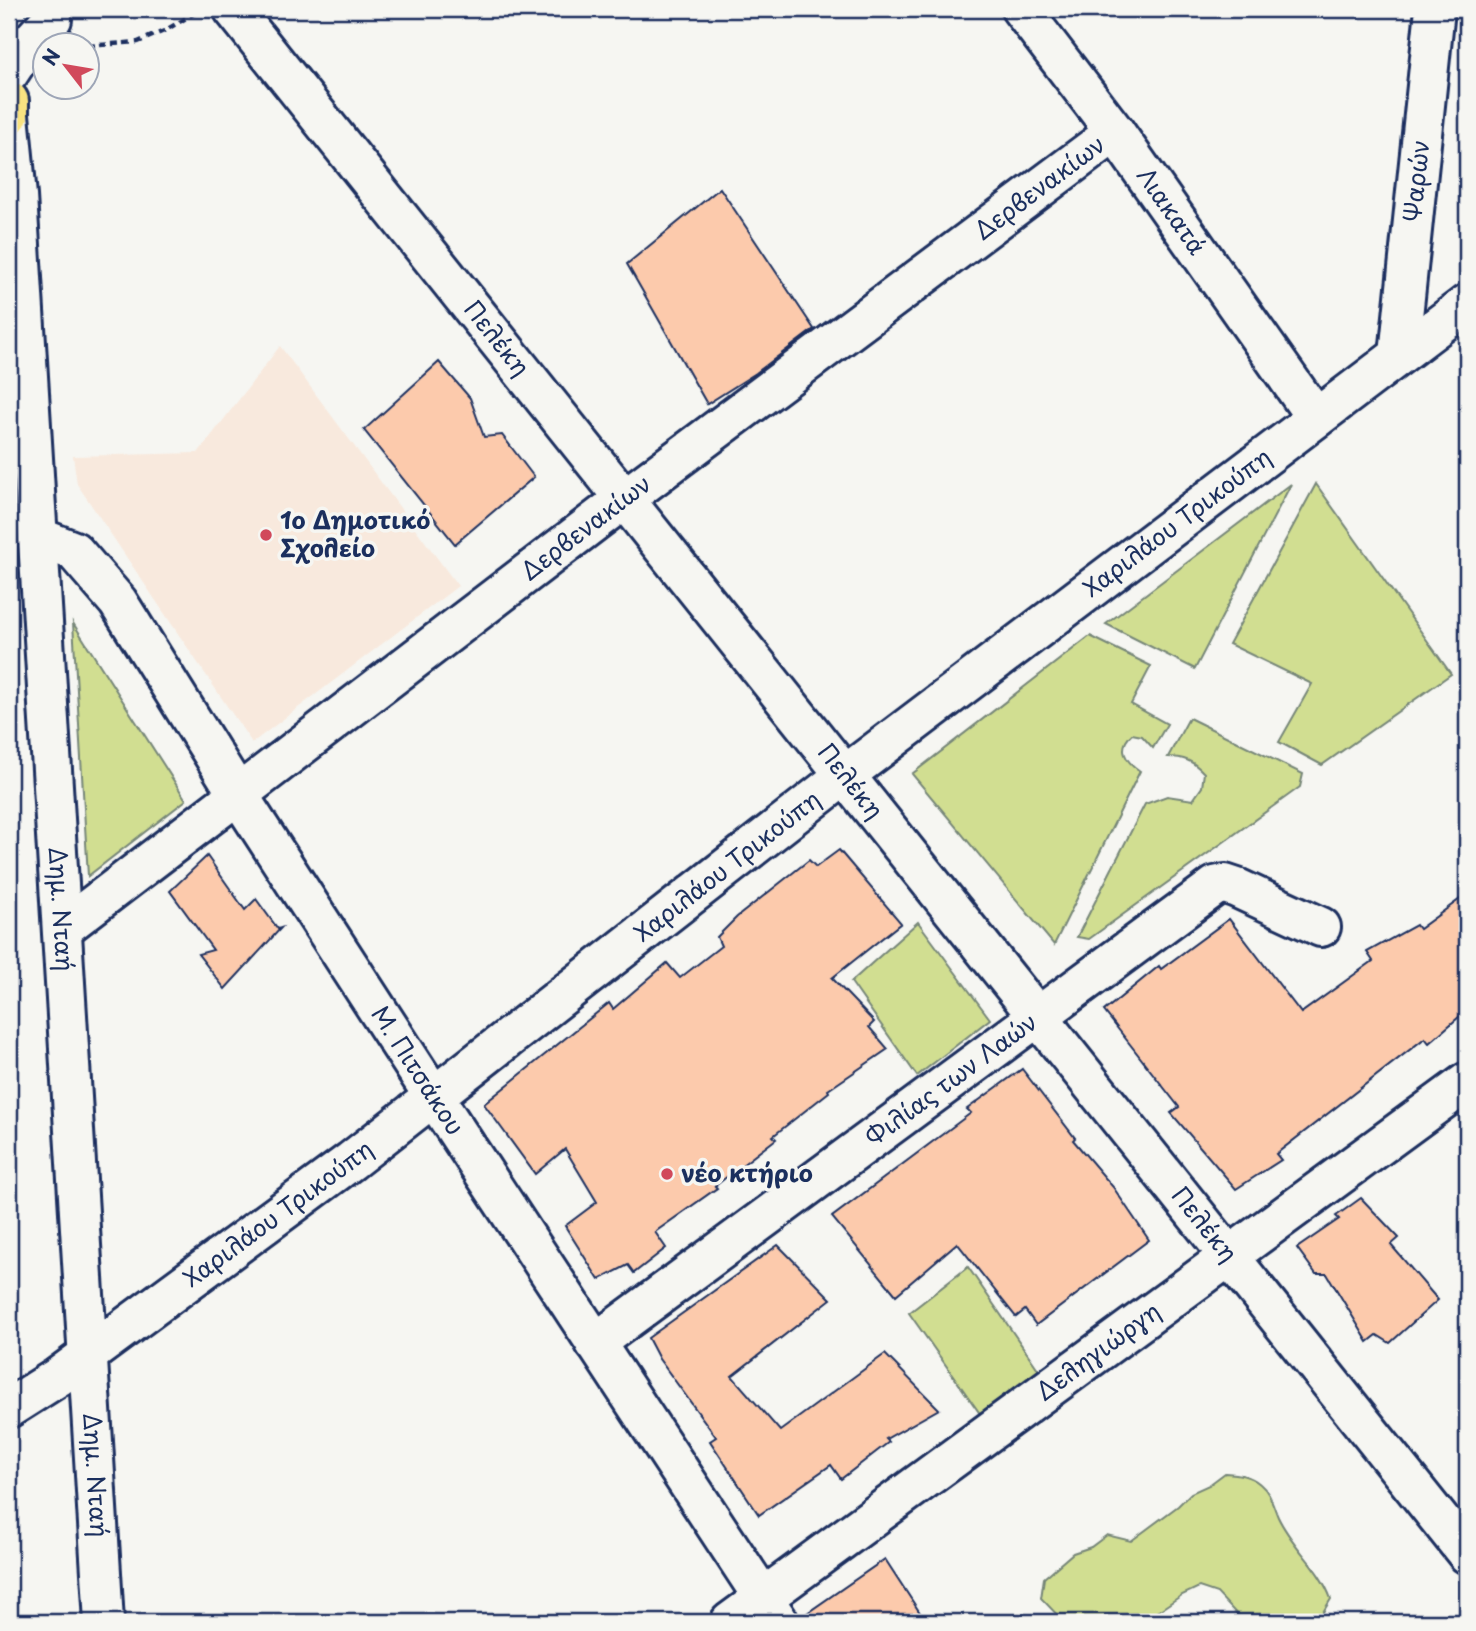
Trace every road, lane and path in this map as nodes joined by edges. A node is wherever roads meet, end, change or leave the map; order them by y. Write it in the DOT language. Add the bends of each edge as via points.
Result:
graph roads {
  1 [pos="51,9"];
  2 [pos="201,9"];
  3 [pos="233,9"];
  4 [pos="1021,9"];
  5 [pos="1435,9"];
  6 [pos="102,46"];
  7 [pos="9,73"];
  8 [pos="9,101"];
  9 [pos="9,115"];
  10 [pos="1115,132"];
  11 [pos="13,193"];
  12 [pos="1467,304"];
  13 [pos="1399,355"];
  14 [pos="1317,418"];
  15 [pos="624,499"];
  16 [pos="38,537"];
  17 [pos="845,775"];
  18 [pos="239,796"];
  19 [pos="1321,927"];
  20 [pos="62,929"];
  21 [pos="1039,1017"];
  22 [pos="1467,1082"];
  23 [pos="434,1097"];
  24 [pos="1230,1256"];
  25 [pos="595,1343"];
  26 [pos="88,1354"];
  27 [pos="9,1408"];
  28 [pos="1467,1554"];
  29 [pos="771,1610"];
  30 [pos="104,1622"];
  31 [pos="730,1622"];
  1 -- 7 [label="street" via="52,19"];
  2 -- 6 [label="path" via="138,42"];
  3 -- 15 [label="street, Πελέκη"];
  4 -- 10 [label="street, Λιακατά"];
  5 -- 13 [label="street, Ψαρών"];
  8 -- 9 [label="main road"];
  9 -- 11 [label="street, Δημ. Νταή"];
  10 -- 14 [label="street, Λιακατά"];
  10 -- 15 [label="street, Δερβενακίων"];
  11 -- 16 [label="street, Δημ. Νταή"];
  12 -- 13 [label="street, Χαριλάου Τρικούπη"];
  13 -- 14 [label="street, Χαριλάου Τρικούπη"];
  14 -- 17 [label="street, Χαριλάου Τρικούπη"];
  15 -- 17 [label="street, Πελέκη"];
  15 -- 18 [label="street, Δερβενακίων"];
  16 -- 18 [label="street, Μ. Πιτσάκου" via="74,551 118,602"];
  16 -- 20 [label="street, Δημ. Νταή"];
  17 -- 21 [label="street, Πελέκη"];
  17 -- 23 [label="street, Χαριλάου Τρικούπη"];
  18 -- 20 [label="street, Δερβενακίων"];
  18 -- 23 [label="street, Μ. Πιτσάκου"];
  19 -- 21 [label="street, Φιλίας των Λαών" via="1237,888 1215,886"];
  20 -- 26 [label="street, Δημ. Νταή"];
  21 -- 24 [label="street, Πελέκη"];
  21 -- 25 [label="street, Φιλίας των Λαών"];
  22 -- 24 [label="street, Δεληγιώργη"];
  23 -- 25 [label="street, Μ. Πιτσάκου"];
  23 -- 26 [label="street, Χαριλάου Τρικούπη"];
  24 -- 28 [label="street, Πελέκη"];
  24 -- 29 [label="street, Δεληγιώργη"];
  25 -- 29 [label="street, Μ. Πιτσάκου"];
  26 -- 27 [label="street, Χαριλάου Τρικούπη"];
  26 -- 30 [label="street, Δημ. Νταή"];
  29 -- 31 [label="street, Δεληγιώργη"];
}
